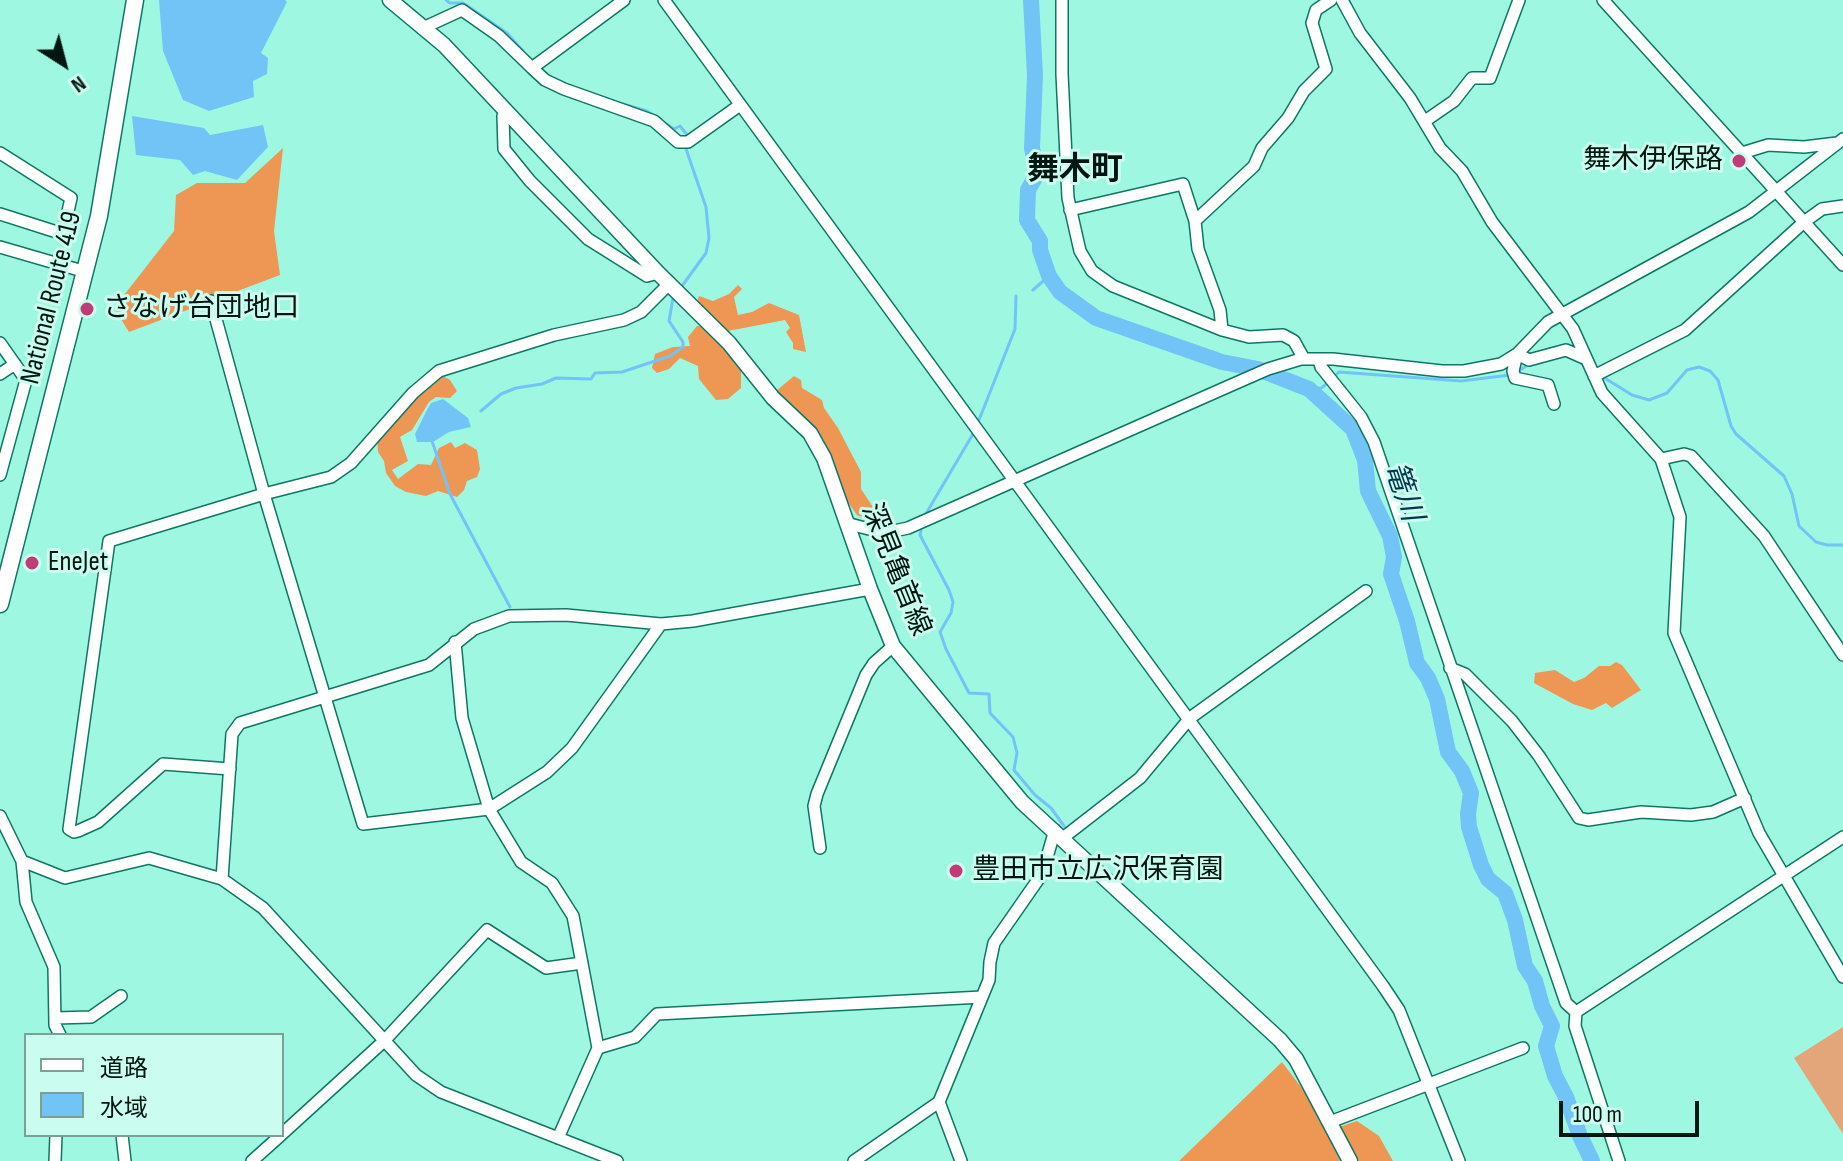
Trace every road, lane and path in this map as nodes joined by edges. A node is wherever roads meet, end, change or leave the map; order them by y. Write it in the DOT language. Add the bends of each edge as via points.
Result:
graph roads {
  1 [pos="135,0"];
  2 [pos="390,0"];
  3 [pos="624,0"];
  4 [pos="664,0"];
  5 [pos="1062,0"];
  6 [pos="1331,0"];
  7 [pos="1342,0"];
  8 [pos="1519,0"];
  9 [pos="1603,0"];
  10 [pos="425,27"];
  11 [pos="533,67"];
  12 [pos="740,105"];
  13 [pos="506,111"];
  14 [pos="1425,121"];
  15 [pos="1840,141"];
  16 [pos="0,153"];
  17 [pos="1742,153"];
  18 [pos="1776,191"];
  19 [pos="1843,206"];
  20 [pos="1070,210"];
  21 [pos="0,214"];
  22 [pos="1195,221"];
  23 [pos="1804,222"];
  24 [pos="0,247"];
  25 [pos="1843,265"];
  26 [pos="86,272"];
  27 [pos="663,279"];
  28 [pos="211,301"];
  29 [pos="1563,314"];
  30 [pos="1222,330"];
  31 [pos="0,343"];
  32 [pos="1517,354"];
  33 [pos="1584,358"];
  34 [pos="1303,359"];
  35 [pos="1319,360"];
  36 [pos="15,364"];
  37 [pos="0,374"];
  38 [pos="1594,376"];
  39 [pos="1554,404"];
  40 [pos="1661,459"];
  41 [pos="0,475"];
  42 [pos="1015,480"];
  43 [pos="264,494"];
  44 [pos="846,523"];
  45 [pos="870,589"];
  46 [pos="1366,591"];
  47 [pos="0,604"];
  48 [pos="661,624"];
  49 [pos="455,642"];
  50 [pos="893,646"];
  51 [pos="1843,655"];
  52 [pos="1450,668"];
  53 [pos="326,699"];
  54 [pos="1190,718"];
  55 [pos="230,769"];
  56 [pos="1745,798"];
  57 [pos="489,809"];
  58 [pos="0,816"];
  59 [pos="1059,834"];
  60 [pos="1843,837"];
  61 [pos="820,848"];
  62 [pos="22,861"];
  63 [pos="1784,875"];
  64 [pos="222,879"];
  65 [pos="582,963"];
  66 [pos="1843,977"];
  67 [pos="121,996"];
  68 [pos="982,997"];
  69 [pos="1576,1012"];
  70 [pos="55,1018"];
  71 [pos="59,1033"];
  72 [pos="384,1041"];
  73 [pos="598,1048"];
  74 [pos="1523,1048"];
  75 [pos="1429,1083"];
  76 [pos="939,1102"];
  77 [pos="1330,1122"];
  78 [pos="284,1133"];
  79 [pos="56,1137"];
  80 [pos="122,1137"];
  81 [pos="280,1137"];
  82 [pos="558,1138"];
  83 [pos="55,1161"];
  84 [pos="125,1161"];
  85 [pos="252,1161"];
  86 [pos="617,1161"];
  87 [pos="854,1161"];
  88 [pos="961,1161"];
  89 [pos="1350,1161"];
  90 [pos="1459,1161"];
  91 [pos="1619,1161"];
  1 -- 26 [label="highway, National Route 419"];
  2 -- 10 [label="main road, 深見亀首線"];
  3 -- 11 [label="street"];
  4 -- 12 [label="street"];
  5 -- 20 [label="street"];
  6 -- 22 [label="street" via="1312,15 1326,69 1304,91 1254,166"];
  7 -- 14 [label="street"];
  8 -- 14 [label="street" via="1490,78 1472,78 1454,101"];
  9 -- 17 [label="street"];
  10 -- 11 [label="street" via="462,10"];
  10 -- 13 [label="main road, 深見亀首線"];
  11 -- 12 [label="street" via="564,89 654,121 678,142"];
  12 -- 42 [label="street"];
  13 -- 27 [label="main road, 深見亀首線"];
  13 -- 27 [label="street" via="504,149 530,181 588,239 647,276"];
  14 -- 29 [label="street" via="1492,222"];
  15 -- 17 [label="street" via="1768,145"];
  15 -- 18 [label="street"];
  16 -- 21 [label="street" via="71,198 63,234"];
  17 -- 18 [label="street"];
  18 -- 23 [label="street"];
  18 -- 29 [label="street" via="1749,212"];
  19 -- 23 [label="street" via="1822,209"];
  20 -- 22 [label="street" via="1183,184"];
  20 -- 30 [label="street" via="1080,251 1101,279"];
  22 -- 30 [label="street"];
  23 -- 25 [label="street"];
  23 -- 38 [label="street" via="1695,322"];
  24 -- 26 [label="street"];
  26 -- 47 [label="highway, National Route 419"];
  27 -- 43 [label="street" via="641,312 624,320 554,335 439,371 342,471"];
  27 -- 44 [label="main road, 深見亀首線" via="810,433"];
  28 -- 43 [label="street"];
  29 -- 32 [label="street"];
  29 -- 33 [label="street"];
  30 -- 34 [label="street" via="1249,337 1283,335 1294,341"];
  31 -- 36 [label="street"];
  32 -- 33 [label="street" via="1529,360 1566,350"];
  32 -- 35 [label="street" via="1501,364 1464,371"];
  32 -- 39 [label="street" via="1513,371 1520,379 1548,385"];
  33 -- 38 [label="street"];
  34 -- 35 [label="street"];
  34 -- 42 [label="street" via="1268,369"];
  35 -- 52 [label="street" via="1374,442"];
  36 -- 37 [label="street"];
  36 -- 41 [label="street" via="26,380"];
  38 -- 40 [label="street" via="1602,393"];
  40 -- 51 [label="street" via="1691,456 1764,536"];
  40 -- 56 [label="street" via="1680,517 1674,633"];
  42 -- 44 [label="street" via="894,532"];
  42 -- 54 [label="street"];
  43 -- 53 [label="street"];
  43 -- 55 [label="street" via="109,541 69,829 74,832 98,822 163,764"];
  44 -- 45 [label="main road, 深見亀首線"];
  45 -- 48 [label="street"];
  45 -- 50 [label="main road, 深見亀首線"];
  46 -- 54 [label="street"];
  48 -- 49 [label="street" via="509,616"];
  48 -- 57 [label="street" via="572,748 547,772"];
  49 -- 53 [label="street" via="429,665"];
  49 -- 57 [label="street" via="462,718"];
  50 -- 59 [label="main road, 深見亀首線" via="1022,802"];
  50 -- 61 [label="street" via="866,675 817,794"];
  52 -- 56 [label="street" via="1465,674 1512,721 1579,818 1641,812 1691,815"];
  52 -- 69 [label="street" via="1566,1003"];
  53 -- 55 [label="street" via="240,723 232,734"];
  53 -- 57 [label="street" via="363,824"];
  54 -- 59 [label="street" via="1140,778"];
  54 -- 75 [label="street" via="1399,1010"];
  55 -- 64 [label="street"];
  56 -- 63 [label="street"];
  57 -- 65 [label="street" via="521,862 552,883 573,916"];
  58 -- 62 [label="street"];
  59 -- 68 [label="street" via="1042,874 994,943"];
  59 -- 77 [label="main road, 深見亀首線" via="1280,1040"];
  60 -- 63 [label="street"];
  62 -- 64 [label="street" via="65,878 149,858"];
  62 -- 70 [label="street" via="26,902 55,972"];
  63 -- 66 [label="street"];
  63 -- 69 [label="street"];
  64 -- 72 [label="street" via="263,908"];
  65 -- 72 [label="street" via="546,968 487,930"];
  65 -- 73 [label="street"];
  67 -- 70 [label="street" via="91,1017"];
  68 -- 73 [label="street" via="657,1014 635,1037"];
  68 -- 76 [label="street"];
  69 -- 91 [label="street" via="1575,1026"];
  70 -- 71 [label="street"];
  72 -- 78 [label="street"];
  72 -- 82 [label="street" via="416,1075 441,1092"];
  73 -- 82 [label="street"];
  74 -- 75 [label="street"];
  75 -- 77 [label="street"];
  75 -- 90 [label="street"];
  76 -- 87 [label="street"];
  76 -- 88 [label="street"];
  77 -- 89 [label="main road, 深見亀首線"];
  79 -- 83 [label="street"];
  80 -- 84 [label="street"];
  81 -- 85 [label="street"];
  82 -- 86 [label="street"];
}
